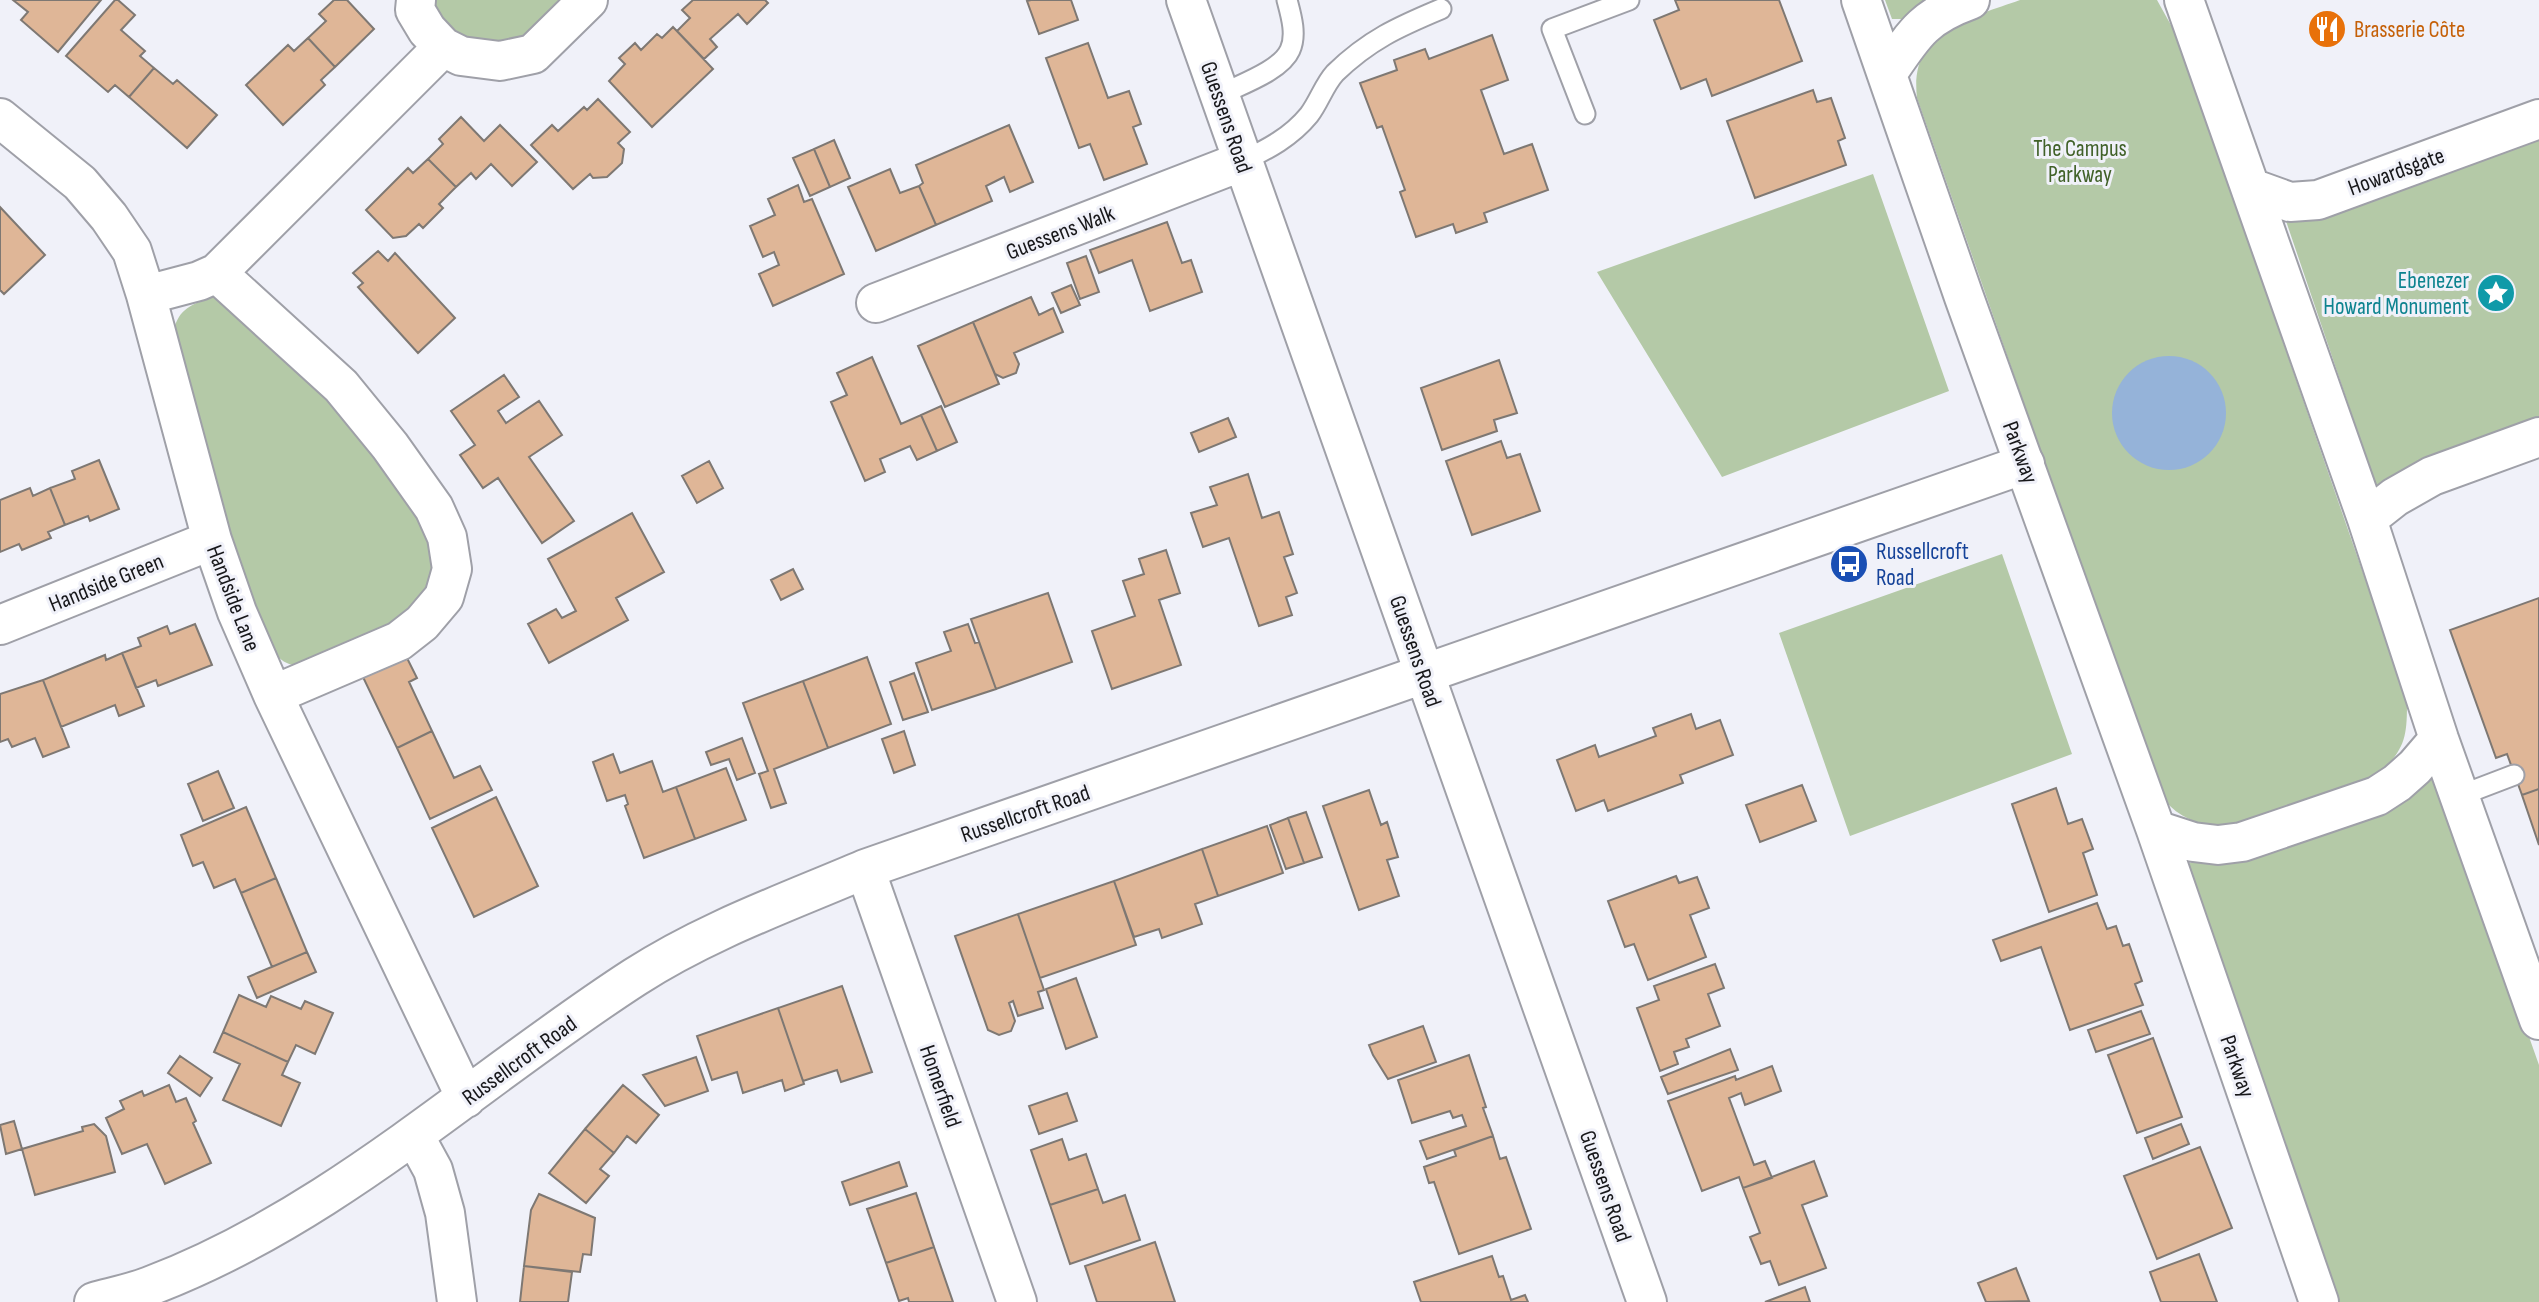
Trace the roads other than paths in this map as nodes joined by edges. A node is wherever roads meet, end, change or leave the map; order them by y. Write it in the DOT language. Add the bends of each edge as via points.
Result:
graph roads {
  1 [pos="416,0"];
  2 [pos="589,0"];
  3 [pos="1186,0"];
  4 [pos="1287,0"];
  5 [pos="1629,0"];
  6 [pos="1861,0"];
  7 [pos="1970,0"];
  8 [pos="2184,0"];
  9 [pos="1441,9"];
  10 [pos="443,47"];
  11 [pos="1887,74"];
  12 [pos="1220,95"];
  13 [pos="1586,114"];
  14 [pos="0,118"];
  15 [pos="2539,119"];
  16 [pos="1243,161"];
  17 [pos="2251,188"];
  18 [pos="217,273"];
  19 [pos="146,295"];
  20 [pos="876,303"];
  21 [pos="2539,438"];
  22 [pos="2025,464"];
  23 [pos="2367,519"];
  24 [pos="212,540"];
  25 [pos="0,625"];
  26 [pos="1424,672"];
  27 [pos="273,695"];
  28 [pos="2439,739"];
  29 [pos="2514,775"];
  30 [pos="2459,796"];
  31 [pos="2156,830"];
  32 [pos="865,869"];
  33 [pos="2539,1020"];
  34 [pos="466,1098"];
  35 [pos="415,1137"];
  36 [pos="94,1302"];
  37 [pos="457,1302"];
  38 [pos="1017,1302"];
  39 [pos="1647,1302"];
  40 [pos="2319,1302"];
  1 -- 10 [label="street" via="415,10"];
  2 -- 10 [label="street" via="533,54 500,61 461,56"];
  3 -- 12 [label="street, Guessens Road"];
  4 -- 12 [label="lane" via="1293,22 1290,50 1273,69"];
  5 -- 13 [label="lane" via="1552,29"];
  6 -- 11 [label="street, Parkway"];
  7 -- 11 [label="street" via="1931,18"];
  8 -- 17 [label="street"];
  9 -- 16 [label="lane" via="1388,32 1357,53 1332,76 1310,114 1278,144"];
  10 -- 18 [label="street"];
  11 -- 22 [label="street, Parkway"];
  12 -- 16 [label="street, Guessens Road"];
  14 -- 19 [label="street, Handside Lane" via="80,183 109,217 132,251"];
  15 -- 17 [label="street, Howardsgate" via="2318,200 2290,202"];
  16 -- 20 [label="street, Guessens Walk"];
  16 -- 26 [label="street, Guessens Road"];
  17 -- 23 [label="street"];
  18 -- 19 [label="street"];
  18 -- 27 [label="street" via="341,386 390,446 434,508 447,537 452,569 444,597 399,641"];
  19 -- 24 [label="street, Handside Lane"];
  21 -- 23 [label="street" via="2432,476"];
  22 -- 26 [label="street, Russellcroft Road"];
  22 -- 31 [label="street, Parkway"];
  23 -- 28 [label="street"];
  24 -- 25 [label="street, Handside Green"];
  24 -- 27 [label="street, Handside Lane"];
  26 -- 32 [label="street, Russellcroft Road"];
  26 -- 39 [label="street, Guessens Road"];
  27 -- 34 [label="street, Handside Lane"];
  28 -- 30 [label="street"];
  28 -- 31 [label="street" via="2415,767 2377,796 2242,842 2193,842"];
  29 -- 30 [label="lane"];
  30 -- 33 [label="street"];
  31 -- 40 [label="street, Parkway"];
  32 -- 34 [label="street, Russellcroft Road" via="704,939 636,976"];
  32 -- 38 [label="street, Homerfield"];
  34 -- 35 [label="street, Russellcroft Road"];
  35 -- 36 [label="street, Russellcroft Road" via="239,1247 149,1287"];
  35 -- 37 [label="street" via="433,1170 445,1213"];
}
